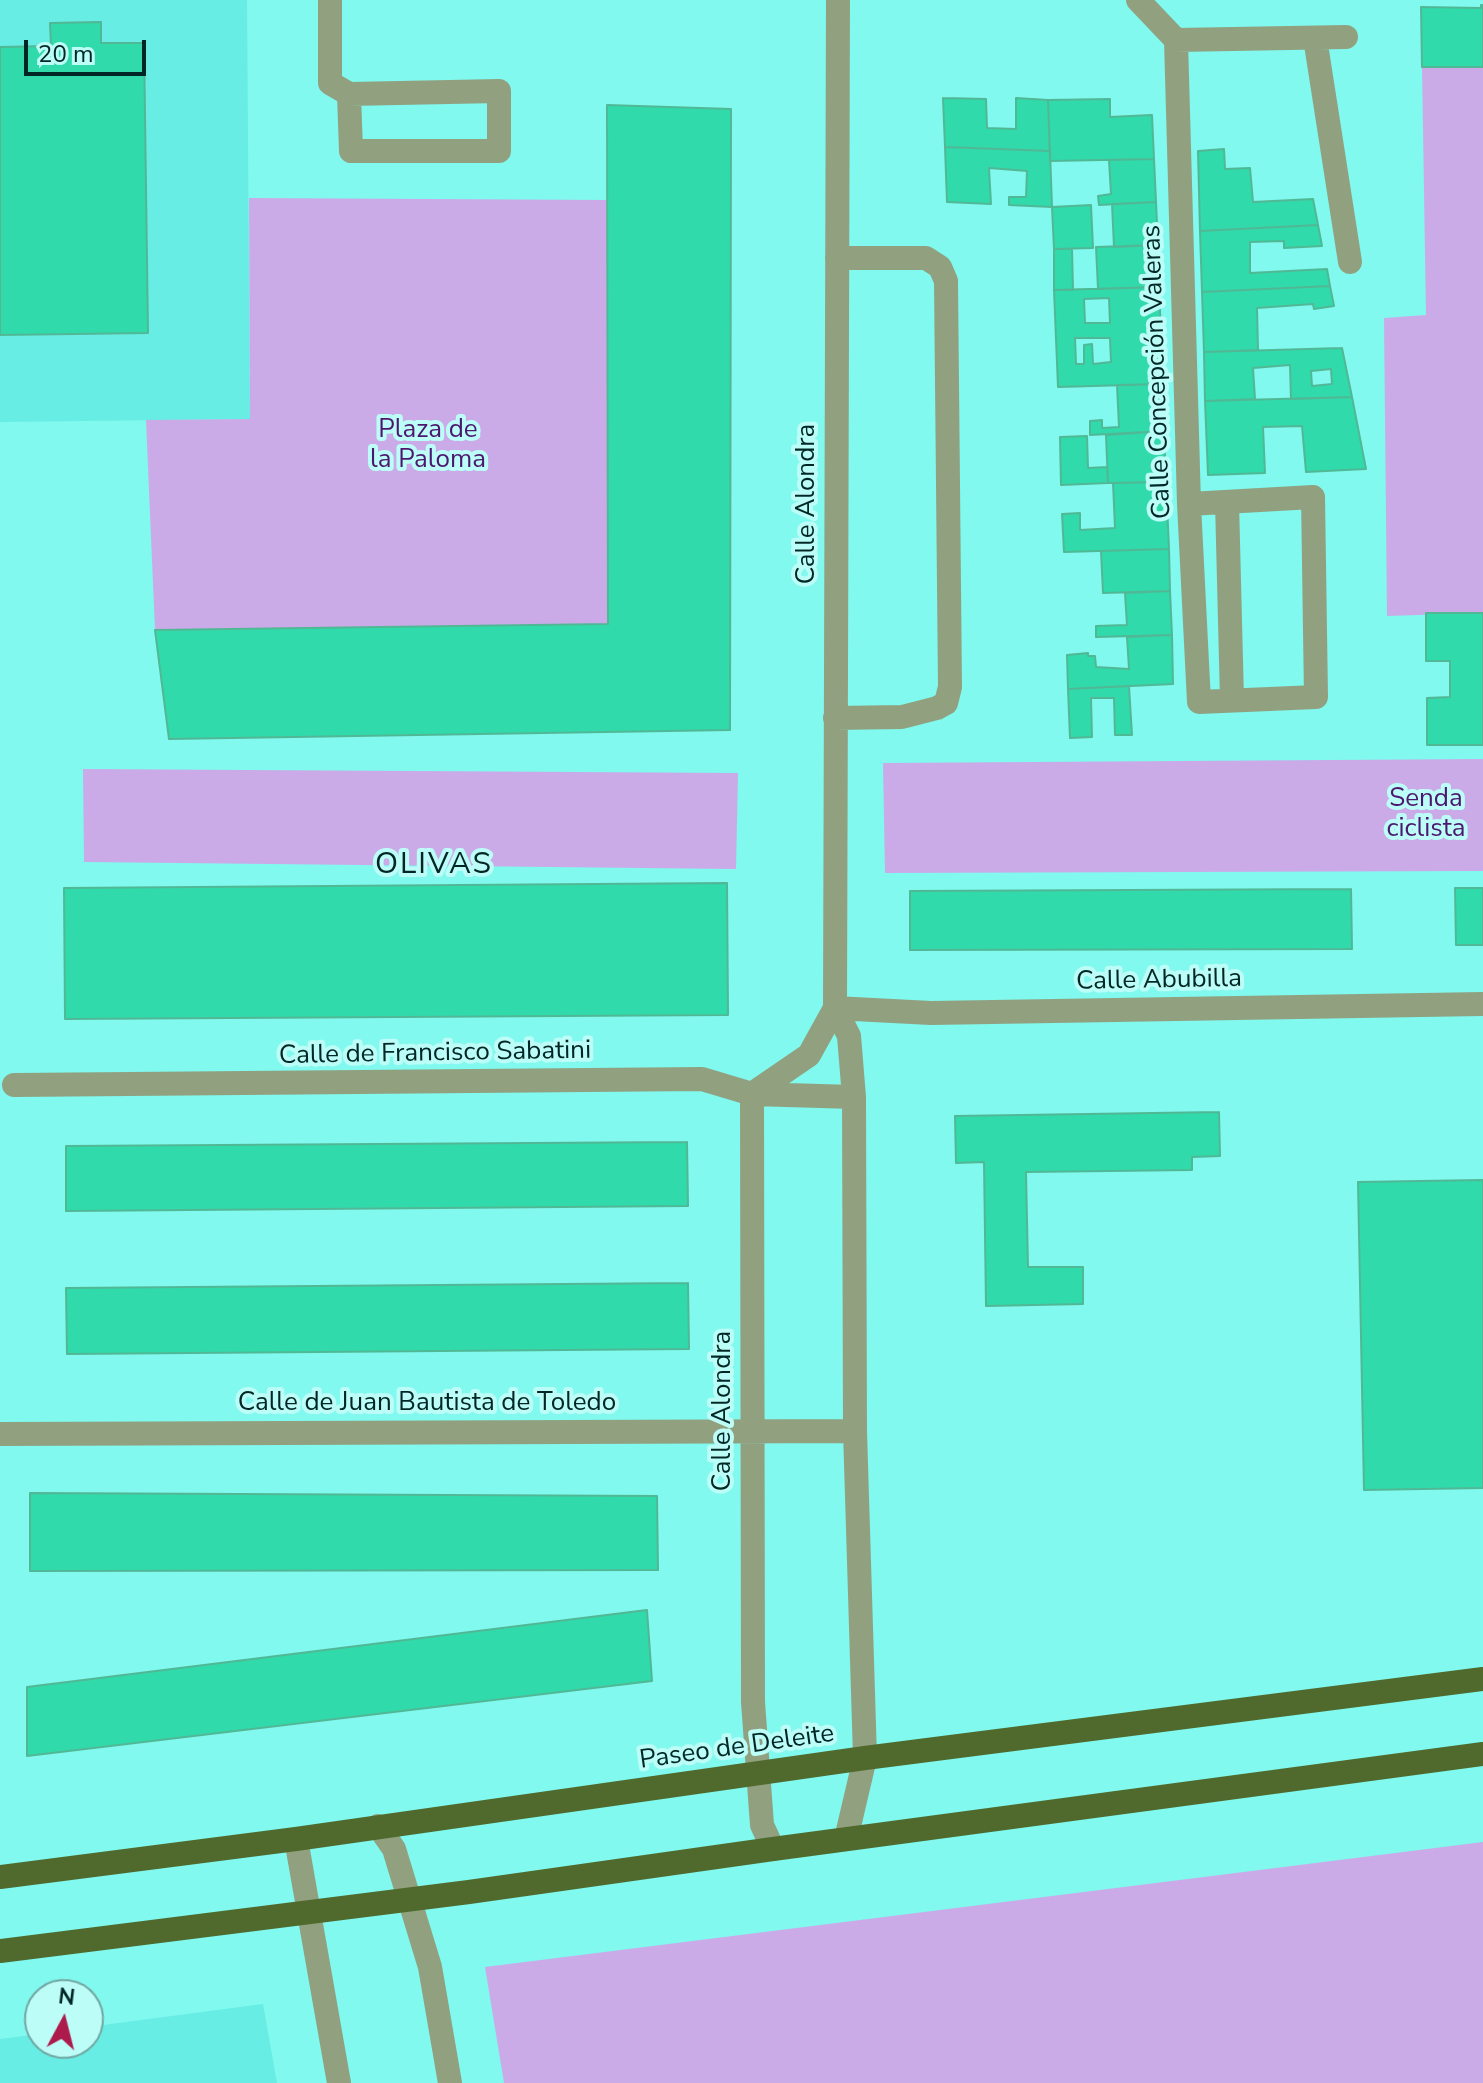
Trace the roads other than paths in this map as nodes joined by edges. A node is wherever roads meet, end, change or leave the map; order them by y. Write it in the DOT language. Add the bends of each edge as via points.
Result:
graph roads {
  1 [pos="330,0"];
  2 [pos="838,0"];
  3 [pos="1138,0"];
  4 [pos="1346,37"];
  5 [pos="1315,38"];
  6 [pos="1176,40"];
  7 [pos="349,94"];
  8 [pos="837,258"];
  9 [pos="1350,262"];
  10 [pos="1227,502"];
  11 [pos="1189,504"];
  12 [pos="1232,700"];
  13 [pos="835,718"];
  14 [pos="1483,1004"];
  15 [pos="835,1008"];
  16 [pos="14,1085"];
  17 [pos="752,1094"];
  18 [pos="854,1097"];
  19 [pos="855,1431"];
  20 [pos="752,1432"];
  21 [pos="0,1434"];
  22 [pos="1483,1679"];
  23 [pos="1483,1754"];
  24 [pos="865,1758"];
  25 [pos="756,1773"];
  26 [pos="378,1826"];
  27 [pos="296,1839"];
  28 [pos="846,1839"];
  29 [pos="773,1849"];
  30 [pos="0,1877"];
  31 [pos="409,1900"];
  32 [pos="309,1911"];
  33 [pos="0,1951"];
  34 [pos="339,2083"];
  35 [pos="450,2083"];
  1 -- 7 [label="street" via="330,83"];
  2 -- 8 [label="street, Calle Alondra"];
  3 -- 6 [label="street"];
  4 -- 5 [label="street"];
  5 -- 6 [label="street"];
  5 -- 9 [label="street"];
  6 -- 11 [label="street, Calle Concepción Valeras"];
  7 -- 7 [label="street" via="351,151 499,151 499,91"];
  8 -- 13 [label="street, Calle Alondra"];
  8 -- 13 [label="street" via="926,258 940,267 946,281 950,687 946,703 937,708 902,717"];
  10 -- 11 [label="street"];
  10 -- 12 [label="street"];
  10 -- 12 [label="street" via="1313,497 1316,697"];
  11 -- 12 [label="street, Calle Concepción Valeras" via="1199,702"];
  13 -- 15 [label="street, Calle Alondra"];
  14 -- 15 [label="street, Calle Abubilla" via="931,1013"];
  15 -- 17 [label="street, Calle Alondra" via="809,1055"];
  15 -- 18 [label="street, Calle Alondra" via="849,1036"];
  16 -- 17 [label="street, Calle de Francisco Sabatini" via="702,1079"];
  17 -- 18 [label="street, Calle de Francisco Sabatini"];
  17 -- 20 [label="street, Calle Alondra"];
  18 -- 19 [label="street, Calle Alondra"];
  19 -- 20 [label="street, Calle de Juan Bautista de Toledo"];
  19 -- 24 [label="street, Calle Alondra"];
  20 -- 21 [label="street, Calle de Juan Bautista de Toledo"];
  20 -- 25 [label="street, Calle Alondra"];
  22 -- 24 [label="main road, Paseo de Deleite"];
  23 -- 28 [label="main road"];
  24 -- 25 [label="main road, Paseo de Deleite"];
  24 -- 28 [label="street, Calle Alondra"];
  25 -- 26 [label="main road, Paseo de Deleite"];
  25 -- 29 [label="street, Calle Alondra" via="762,1825"];
  26 -- 27 [label="main road, Paseo de Deleite"];
  26 -- 31 [label="street" via="394,1849"];
  27 -- 30 [label="main road, Paseo de Deleite"];
  27 -- 32 [label="street"];
  28 -- 29 [label="main road"];
  29 -- 31 [label="main road"];
  31 -- 32 [label="main road"];
  31 -- 35 [label="street" via="430,1967"];
  32 -- 33 [label="main road"];
  32 -- 34 [label="street"];
}
